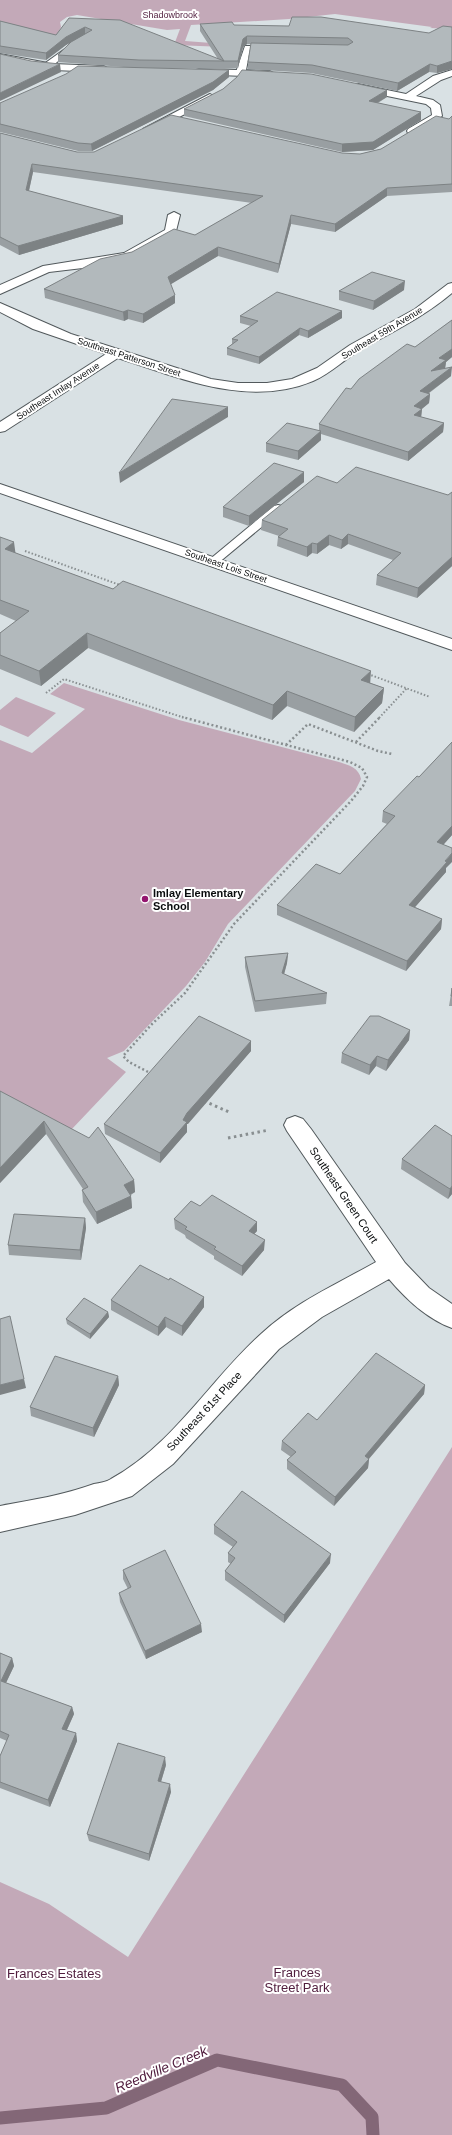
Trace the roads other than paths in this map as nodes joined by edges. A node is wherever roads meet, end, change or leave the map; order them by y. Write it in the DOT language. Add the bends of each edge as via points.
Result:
graph roads {
  1 [pos="82,40"];
  2 [pos="280,48"];
  3 [pos="0,57"];
  4 [pos="47,66"];
  5 [pos="76,69"];
  6 [pos="115,70"];
  7 [pos="192,72"];
  8 [pos="238,73"];
  9 [pos="452,73"];
  10 [pos="281,74"];
  11 [pos="62,78"];
  12 [pos="233,83"];
  13 [pos="348,85"];
  14 [pos="218,93"];
  15 [pos="408,97"];
  16 [pos="172,118"];
  17 [pos="188,121"];
  18 [pos="137,135"];
  19 [pos="403,137"];
  20 [pos="174,216"];
  21 [pos="452,287"];
  22 [pos="0,290"];
  23 [pos="0,307"];
  24 [pos="117,353"];
  25 [pos="263,388"];
  26 [pos="0,428"];
  27 [pos="0,488"];
  28 [pos="289,500"];
  29 [pos="213,562"];
  30 [pos="452,644"];
  31 [pos="295,1125"];
  32 [pos="391,1266"];
  33 [pos="452,1317"];
  34 [pos="0,1519"];
  1 -- 4 [label="lane" via="69,47"];
  2 -- 8 [label="lane" via="248,47 242,70"];
  3 -- 4 [label="street"];
  4 -- 5 [label="street"];
  5 -- 6 [label="street"];
  5 -- 11 [label="street"];
  7 -- 8 [label="street"];
  8 -- 10 [label="street"];
  8 -- 12 [label="street"];
  9 -- 15 [label="street" via="437,78"];
  13 -- 15 [label="street"];
  14 -- 16 [label="street"];
  15 -- 19 [label="street" via="429,102 436,107 437,116"];
  16 -- 17 [label="street"];
  16 -- 18 [label="street"];
  20 -- 22 [label="street" via="171,232 128,256 47,269"];
  21 -- 25 [label="street, Southeast 59th Avenue" via="412,317 352,348 321,372 295,382"];
  23 -- 24 [label="street, Southeast Patterson Street" via="38,326"];
  24 -- 25 [label="street, Southeast Patterson Street" via="210,383"];
  24 -- 26 [label="street, Southeast Imlay Avenue"];
  27 -- 29 [label="street, Southeast Lois Street"];
  28 -- 29 [label="lane"];
  29 -- 30 [label="street, Southeast Lois Street"];
  31 -- 32 [label="street, Southeast Green Court"];
  32 -- 33 [label="street, Southeast Green Court" via="414,1290"];
  32 -- 34 [label="street, Southeast 61st Place" via="295,1322 271,1340 190,1429 154,1464 121,1487 76,1504"];
}
